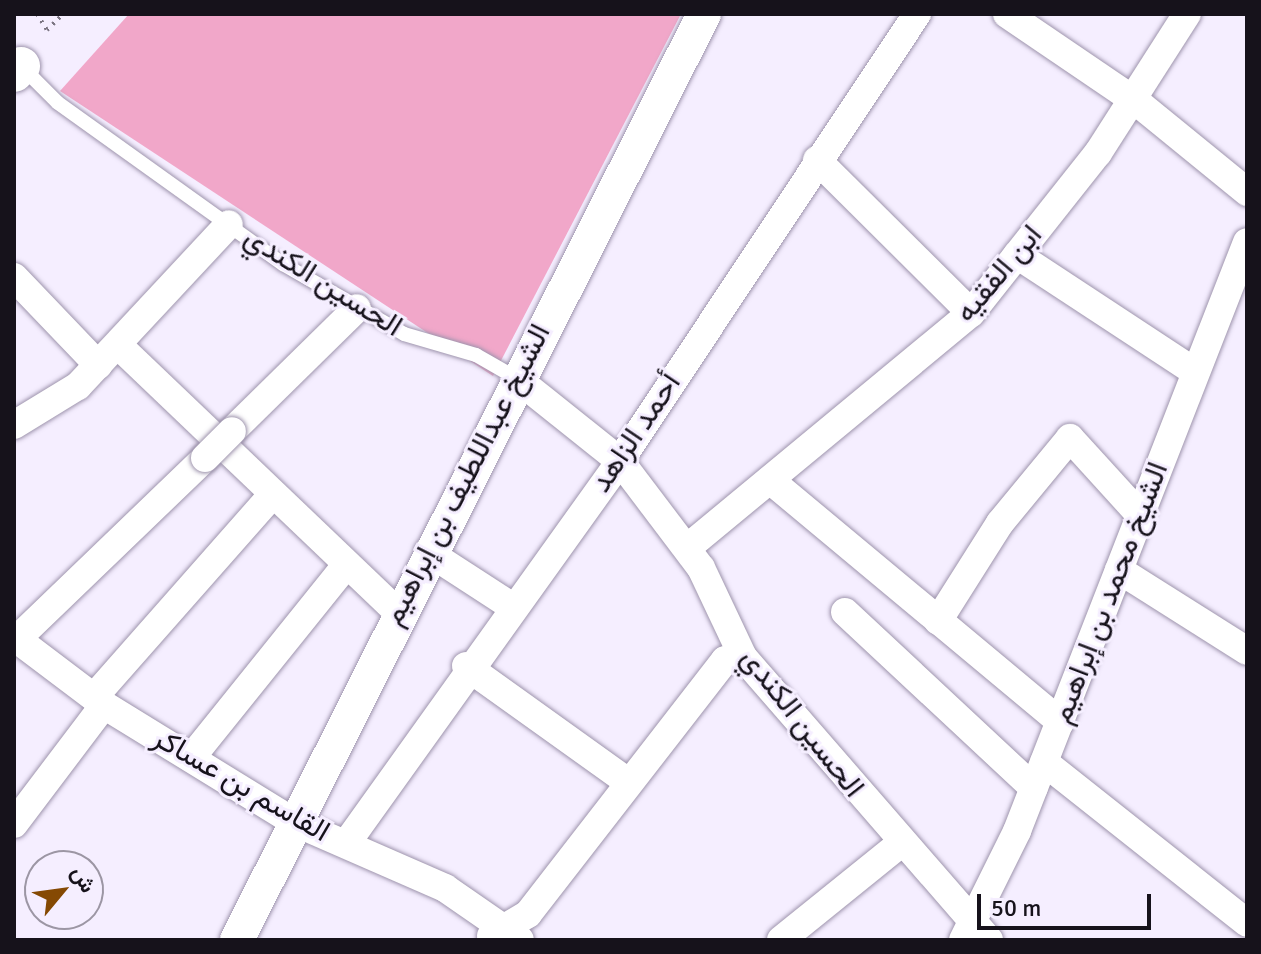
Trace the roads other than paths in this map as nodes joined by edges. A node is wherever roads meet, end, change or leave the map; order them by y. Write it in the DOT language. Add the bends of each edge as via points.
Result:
graph roads {
  1 [pos="704,14"];
  2 [pos="917,14"];
  3 [pos="1007,14"];
  4 [pos="1187,14"];
  5 [pos="16,66"];
  6 [pos="1132,100"];
  7 [pos="817,160"];
  8 [pos="1247,192"];
  9 [pos="229,224"];
  10 [pos="1247,242"];
  11 [pos="1017,255"];
  12 [pos="14,277"];
  13 [pos="357,308"];
  14 [pos="971,313"];
  15 [pos="118,345"];
  16 [pos="98,365"];
  17 [pos="1195,372"];
  18 [pos="516,378"];
  19 [pos="14,425"];
  20 [pos="620,461"];
  21 [pos="770,480"];
  22 [pos="272,495"];
  23 [pos="1140,515"];
  24 [pos="687,548"];
  25 [pos="428,552"];
  26 [pos="346,565"];
  27 [pos="1119,570"];
  28 [pos="511,606"];
  29 [pos="845,612"];
  30 [pos="398,613"];
  31 [pos="938,621"];
  32 [pos="15,638"];
  33 [pos="1247,651"];
  34 [pos="743,657"];
  35 [pos="466,666"];
  36 [pos="99,701"];
  37 [pos="1060,722"];
  38 [pos="191,758"];
  39 [pos="1044,762"];
  40 [pos="628,782"];
  41 [pos="1034,788"];
  42 [pos="294,822"];
  43 [pos="14,824"];
  44 [pos="346,844"];
  45 [pos="900,844"];
  46 [pos="1247,923"];
  47 [pos="975,935"];
  48 [pos="504,936"];
  49 [pos="785,939"];
  50 [pos="237,940"];
  1 -- 18 [label="street, الشيخ عبداللطيف بن إبراهيم"];
  2 -- 7 [label="street, أحمد الزاهد"];
  3 -- 6 [label="street"];
  4 -- 6 [label="street, ابن الفقيه"];
  5 -- 9 [label="lane, الحسين الكندي" via="58,103"];
  6 -- 8 [label="street"];
  6 -- 11 [label="street, ابن الفقيه"];
  7 -- 14 [label="street"];
  7 -- 20 [label="street, أحمد الزاهد"];
  9 -- 13 [label="lane, الحسين الكندي"];
  9 -- 15 [label="street"];
  10 -- 17 [label="street, الشيخ محمد بن إبراهيم"];
  11 -- 14 [label="street, ابن الفقيه"];
  11 -- 17 [label="street"];
  12 -- 16 [label="street"];
  13 -- 18 [label="lane, الحسين الكندي"];
  13 -- 32 [label="street, bridge"];
  14 -- 21 [label="street, ابن الفقيه"];
  15 -- 16 [label="street"];
  15 -- 22 [label="street"];
  16 -- 19 [label="street"];
  17 -- 23 [label="street, الشيخ محمد بن إبراهيم"];
  18 -- 20 [label="street, الحسين الكندي"];
  18 -- 25 [label="street, الشيخ عبداللطيف بن إبراهيم"];
  20 -- 24 [label="street, الحسين الكندي"];
  20 -- 28 [label="street, أحمد الزاهد"];
  21 -- 24 [label="street, ابن الفقيه"];
  21 -- 31 [label="street"];
  22 -- 26 [label="street"];
  22 -- 36 [label="street"];
  23 -- 27 [label="street, الشيخ محمد بن إبراهيم"];
  23 -- 31 [label="street" via="1070,438 1000,523"];
  24 -- 34 [label="street, الحسين الكندي"];
  25 -- 28 [label="street"];
  25 -- 30 [label="street, الشيخ عبداللطيف بن إبراهيم"];
  26 -- 30 [label="street"];
  26 -- 38 [label="street"];
  27 -- 33 [label="street"];
  27 -- 37 [label="street, الشيخ محمد بن إبراهيم"];
  28 -- 35 [label="street, أحمد الزاهد"];
  29 -- 41 [label="street"];
  30 -- 42 [label="street, الشيخ عبداللطيف بن إبراهيم"];
  31 -- 37 [label="street"];
  32 -- 36 [label="street, القاسم بن عساكر"];
  34 -- 40 [label="street" via="725,660"];
  34 -- 45 [label="street, الحسين الكندي"];
  35 -- 40 [label="street"];
  35 -- 44 [label="street, أحمد الزاهد"];
  36 -- 38 [label="street, القاسم بن عساكر"];
  36 -- 43 [label="street"];
  37 -- 39 [label="street, الشيخ محمد بن إبراهيم"];
  38 -- 42 [label="street, القاسم بن عساكر"];
  39 -- 41 [label="street, الشيخ محمد بن إبراهيم"];
  39 -- 46 [label="street"];
  40 -- 48 [label="street" via="528,914"];
  41 -- 47 [label="street, الشيخ محمد بن إبراهيم"];
  42 -- 44 [label="street, القاسم بن عساكر"];
  42 -- 50 [label="street, الشيخ عبداللطيف بن إبراهيم"];
  44 -- 48 [label="street, القاسم بن عساكر" via="445,888"];
  45 -- 47 [label="street, الحسين الكندي"];
  45 -- 49 [label="street"];
}
